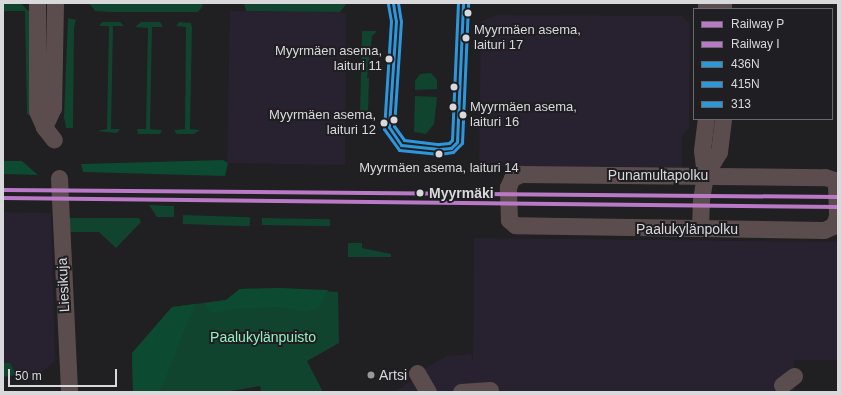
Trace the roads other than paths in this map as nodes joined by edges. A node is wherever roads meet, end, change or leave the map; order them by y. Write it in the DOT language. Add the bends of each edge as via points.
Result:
graph roads {
  1 [pos="37,3"];
  2 [pos="55,3"];
  3 [pos="706,120"];
  4 [pos="723,120"];
  5 [pos="705,175"];
  6 [pos="59,178"];
  7 [pos="837,202"];
  8 [pos="515,225"];
  9 [pos="700,228"];
  10 [pos="417,373"];
  11 [pos="490,390"];
  12 [pos="69,392"];
  13 [pos="428,392"];
  14 [pos="461,392"];
  1 -- 2 [label="street" via="38,111 49,133 53,108"];
  3 -- 5 [label="street" via="702,150"];
  4 -- 5 [label="street" via="719,152"];
  5 -- 7 [label="street, Punamultapolku" via="829,178 836,185"];
  5 -- 8 [label="street, Punamultapolku" via="520,174 512,178 508,187 509,220"];
  5 -- 9 [label="street"];
  6 -- 12 [label="street, Liesikuja"];
  7 -- 9 [label="street, Paalukylänpolku" via="836,222 828,229"];
  8 -- 9 [label="street, Paalukylänpolku"];
  10 -- 13 [label="street"];
  11 -- 14 [label="street"];
}
